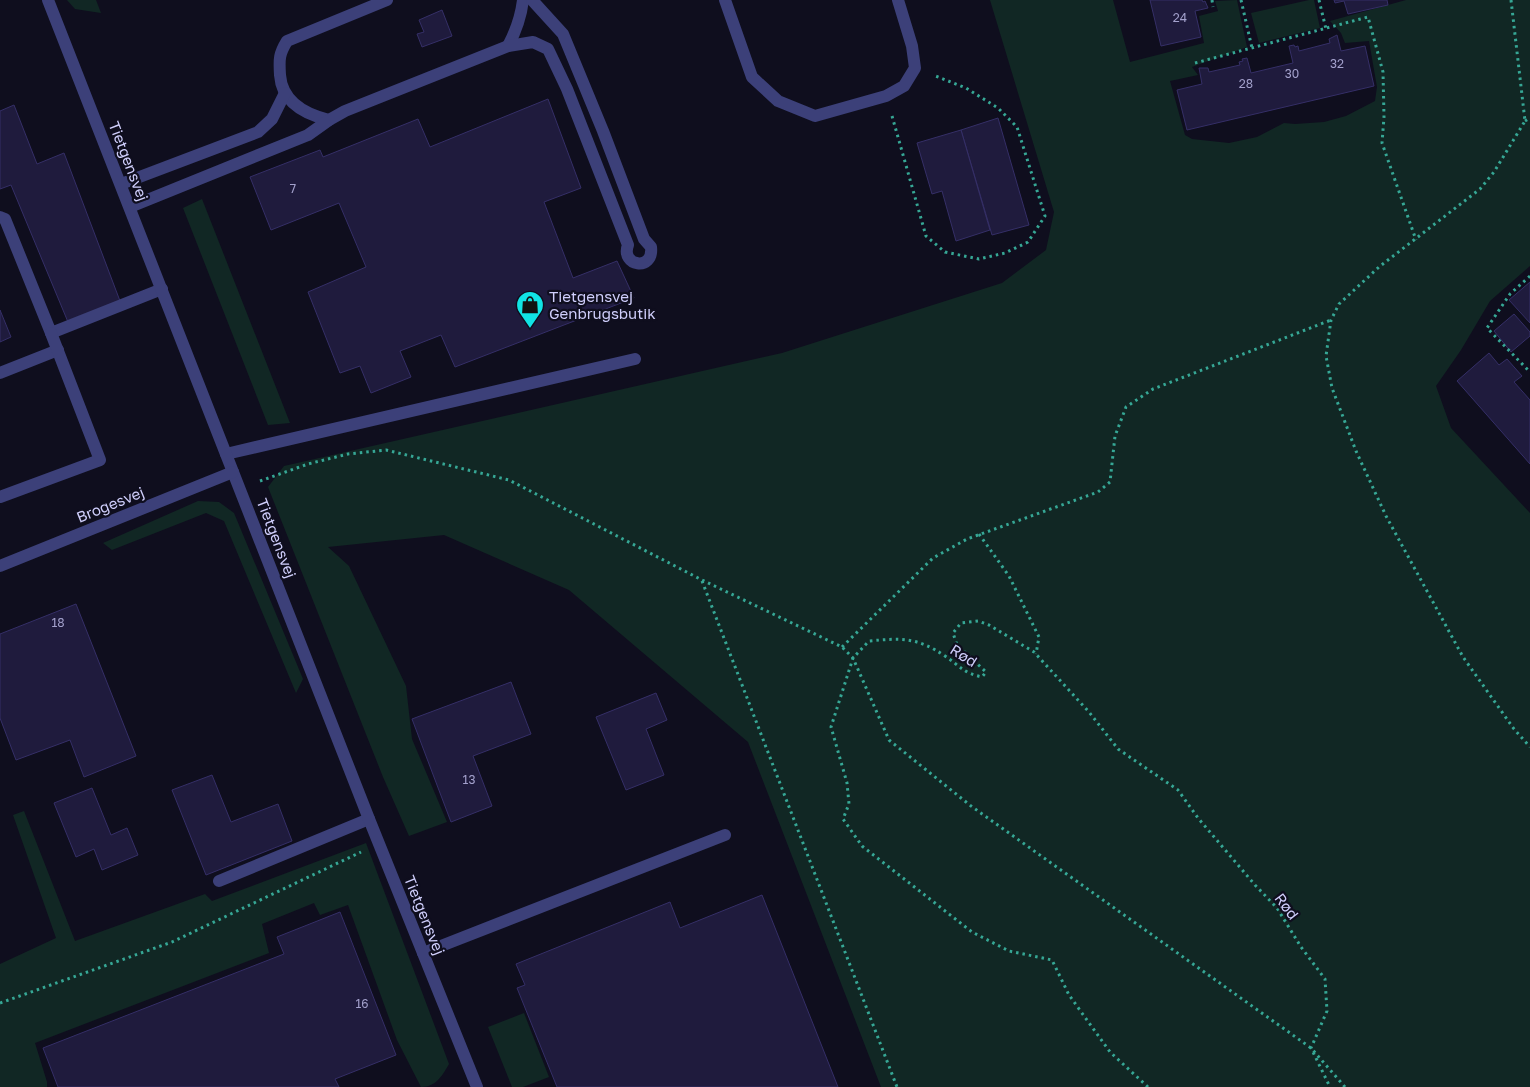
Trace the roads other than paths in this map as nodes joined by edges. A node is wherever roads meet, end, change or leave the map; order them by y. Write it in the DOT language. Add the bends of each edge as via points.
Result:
graph roads {
  1 [pos="48,0"];
  2 [pos="387,0"];
  3 [pos="523,0"];
  4 [pos="532,0"];
  5 [pos="725,0"];
  6 [pos="898,0"];
  7 [pos="508,46"];
  8 [pos="285,93"];
  9 [pos="329,120"];
  10 [pos="121,184"];
  11 [pos="130,206"];
  12 [pos="0,217"];
  13 [pos="162,289"];
  14 [pos="51,333"];
  15 [pos="58,350"];
  16 [pos="636,358"];
  17 [pos="0,373"];
  18 [pos="226,454"];
  19 [pos="233,472"];
  20 [pos="0,498"];
  21 [pos="0,566"];
  22 [pos="369,819"];
  23 [pos="725,835"];
  24 [pos="219,881"];
  25 [pos="423,953"];
  26 [pos="475,1087"];
  1 -- 10 [label="street, Tietgensvej"];
  2 -- 8 [label="street" via="287,41 278,58 280,82"];
  3 -- 7 [label="street" via="522,13"];
  4 -- 7 [label="street" via="563,34 644,239 651,247 651,255 646,262 638,264 628,257 626,239 548,49 533,42"];
  5 -- 6 [label="street" via="752,77 778,101 815,116 886,96 904,86 915,68"];
  7 -- 9 [label="street"];
  8 -- 9 [label="street" via="303,111"];
  8 -- 10 [label="street" via="272,120 258,132"];
  9 -- 11 [label="street" via="308,135"];
  10 -- 11 [label="street, Tietgensvej"];
  11 -- 13 [label="street, Tietgensvej"];
  12 -- 14 [label="street" via="5,218"];
  13 -- 14 [label="street"];
  13 -- 18 [label="street, Tietgensvej"];
  14 -- 15 [label="street"];
  15 -- 17 [label="street"];
  15 -- 20 [label="street" via="100,460"];
  16 -- 18 [label="street"];
  18 -- 19 [label="street, Tietgensvej"];
  19 -- 21 [label="street, Brogesvej"];
  19 -- 22 [label="street, Tietgensvej"];
  22 -- 24 [label="street"];
  22 -- 25 [label="street, Tietgensvej"];
  23 -- 25 [label="street"];
  25 -- 26 [label="street, Tietgensvej"];
}
